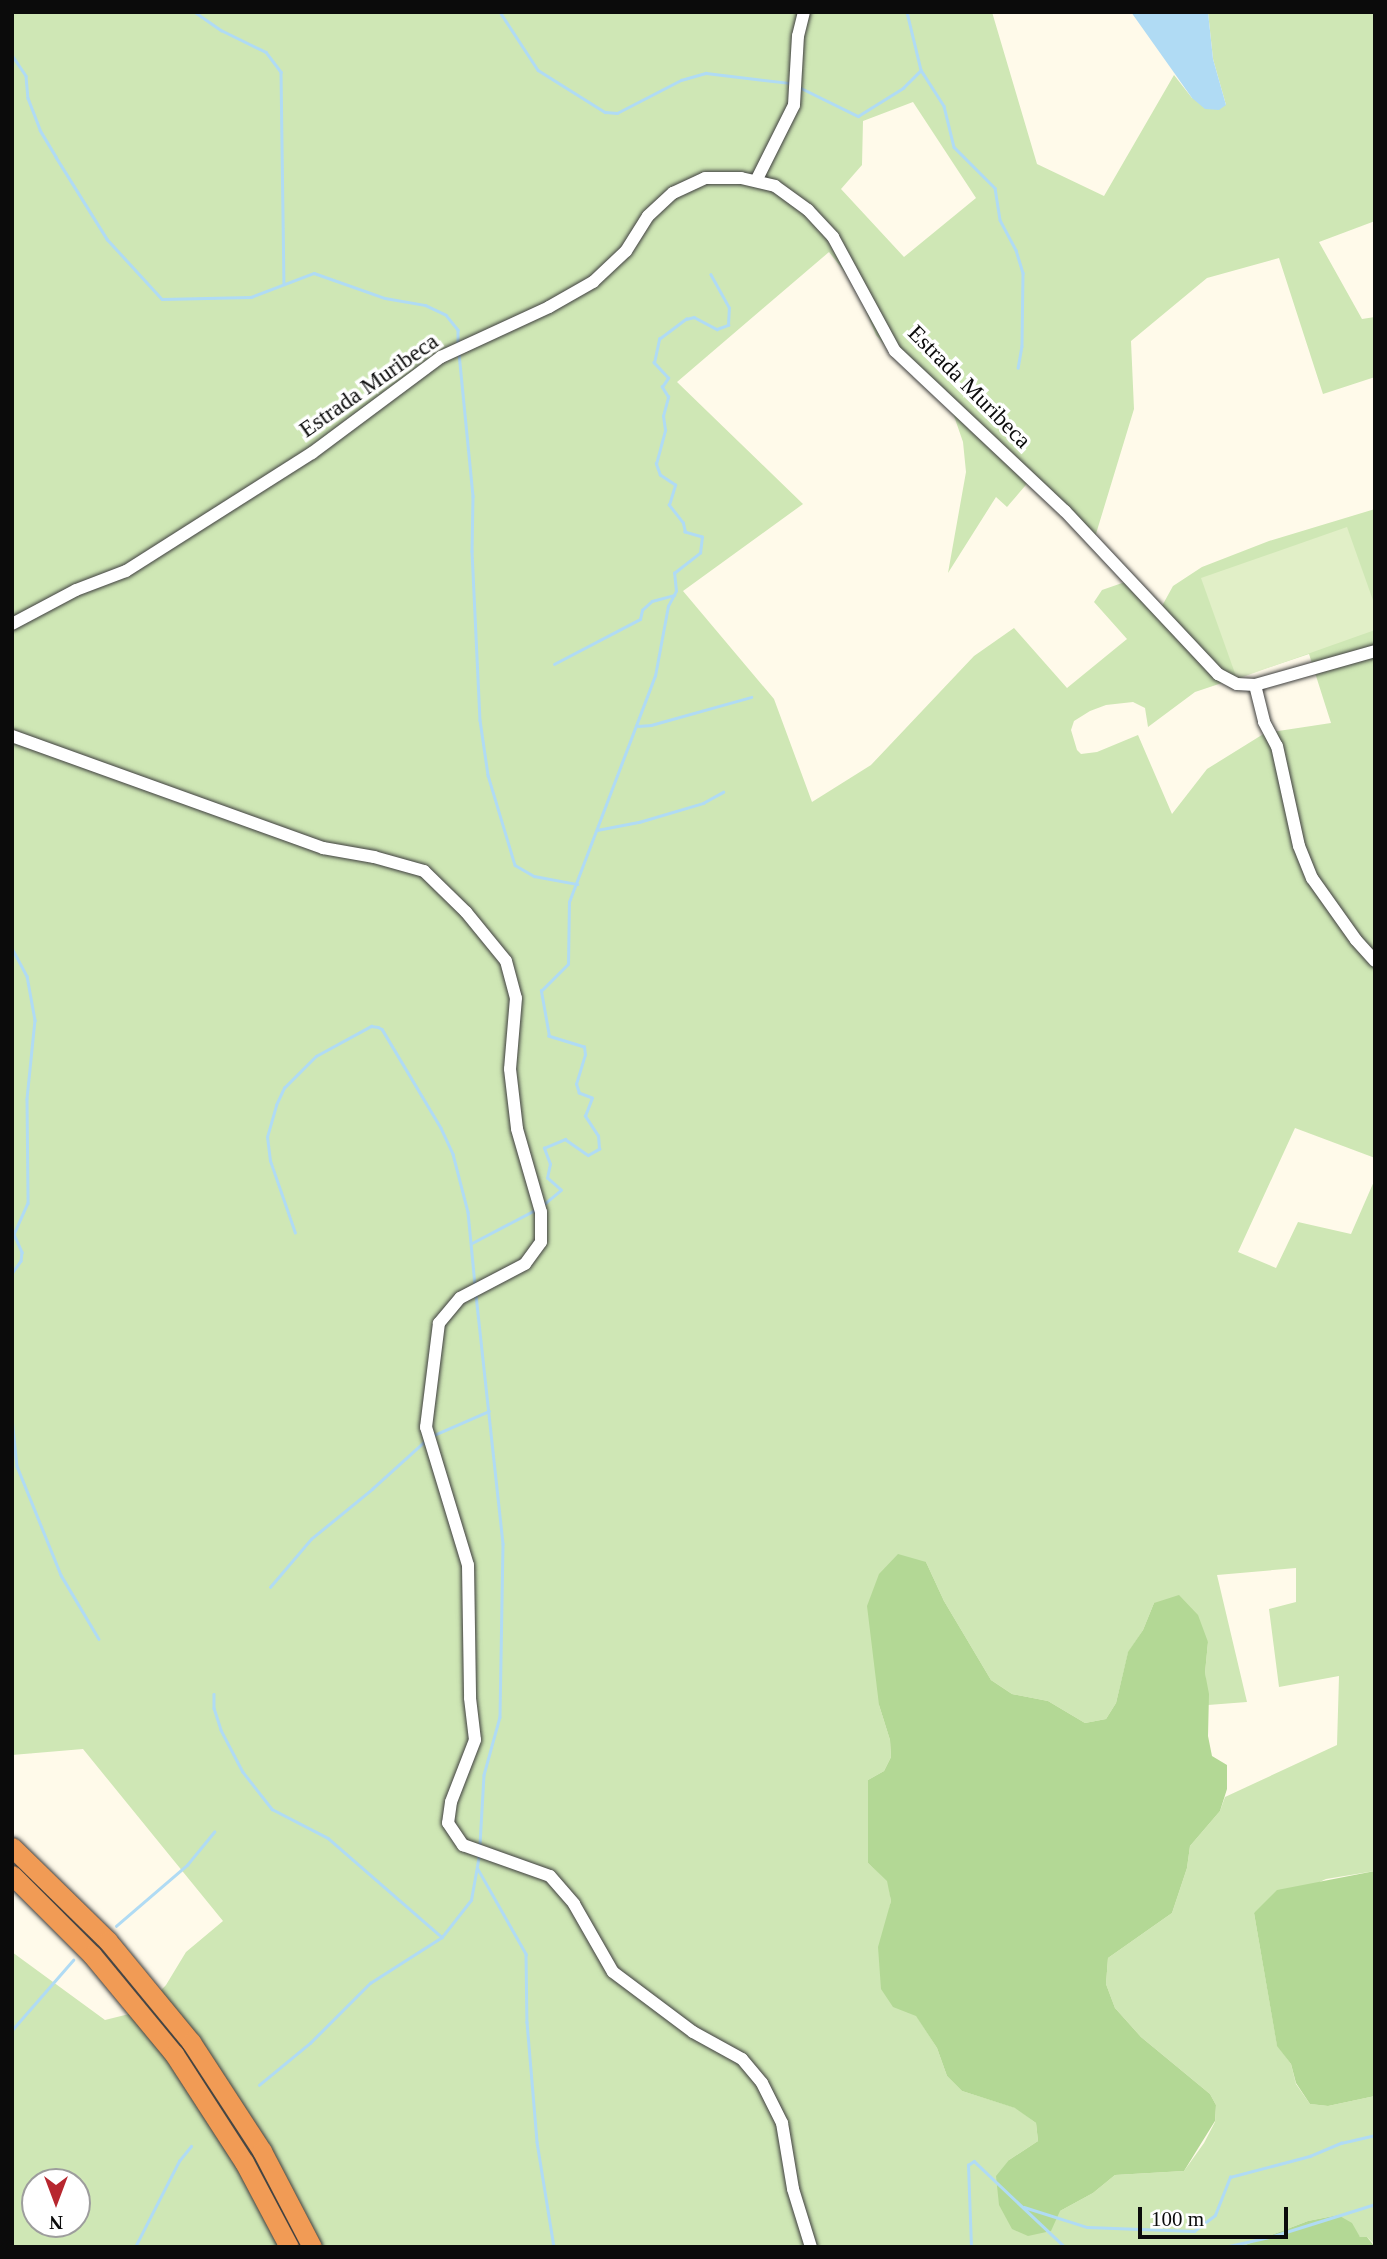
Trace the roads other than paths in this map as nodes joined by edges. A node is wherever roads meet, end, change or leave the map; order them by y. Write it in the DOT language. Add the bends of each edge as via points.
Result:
graph roads {
  1 [pos="804,12"];
  2 [pos="755,181"];
  3 [pos="12,624"];
  4 [pos="1375,650"];
  5 [pos="1255,685"];
  6 [pos="12,736"];
  7 [pos="1375,961"];
  8 [pos="12,1847"];
  9 [pos="12,1875"];
  10 [pos="289,2247"];
  11 [pos="312,2247"];
  12 [pos="811,2247"];
  1 -- 2 [label="street" via="794,105"];
  2 -- 3 [label="street, Estrada Muribeca" via="705,178 673,193 648,216 626,251 593,282 441,357 312,453 126,571 76,590"];
  2 -- 5 [label="street, Estrada Muribeca" via="775,186 808,210 833,237 895,351 1065,511 1218,674 1237,684"];
  4 -- 5 [label="street"];
  5 -- 7 [label="street" via="1264,722 1277,746 1299,846 1312,878"];
  6 -- 12 [label="street" via="323,848 424,871 506,961 516,998 510,1069 517,1129 541,1212 541,1242 525,1264 460,1298 439,1323 426,1427 468,1565 475,1740 451,1802 448,1823 463,1845 550,1876 573,1904 612,1972 693,2032 742,2059 762,2083 782,2123 793,2189"];
  8 -- 11 [label="highway" via="108,1941 191,2042 262,2151"];
  9 -- 10 [label="highway" via="92,1955 174,2054 244,2162"];
}
